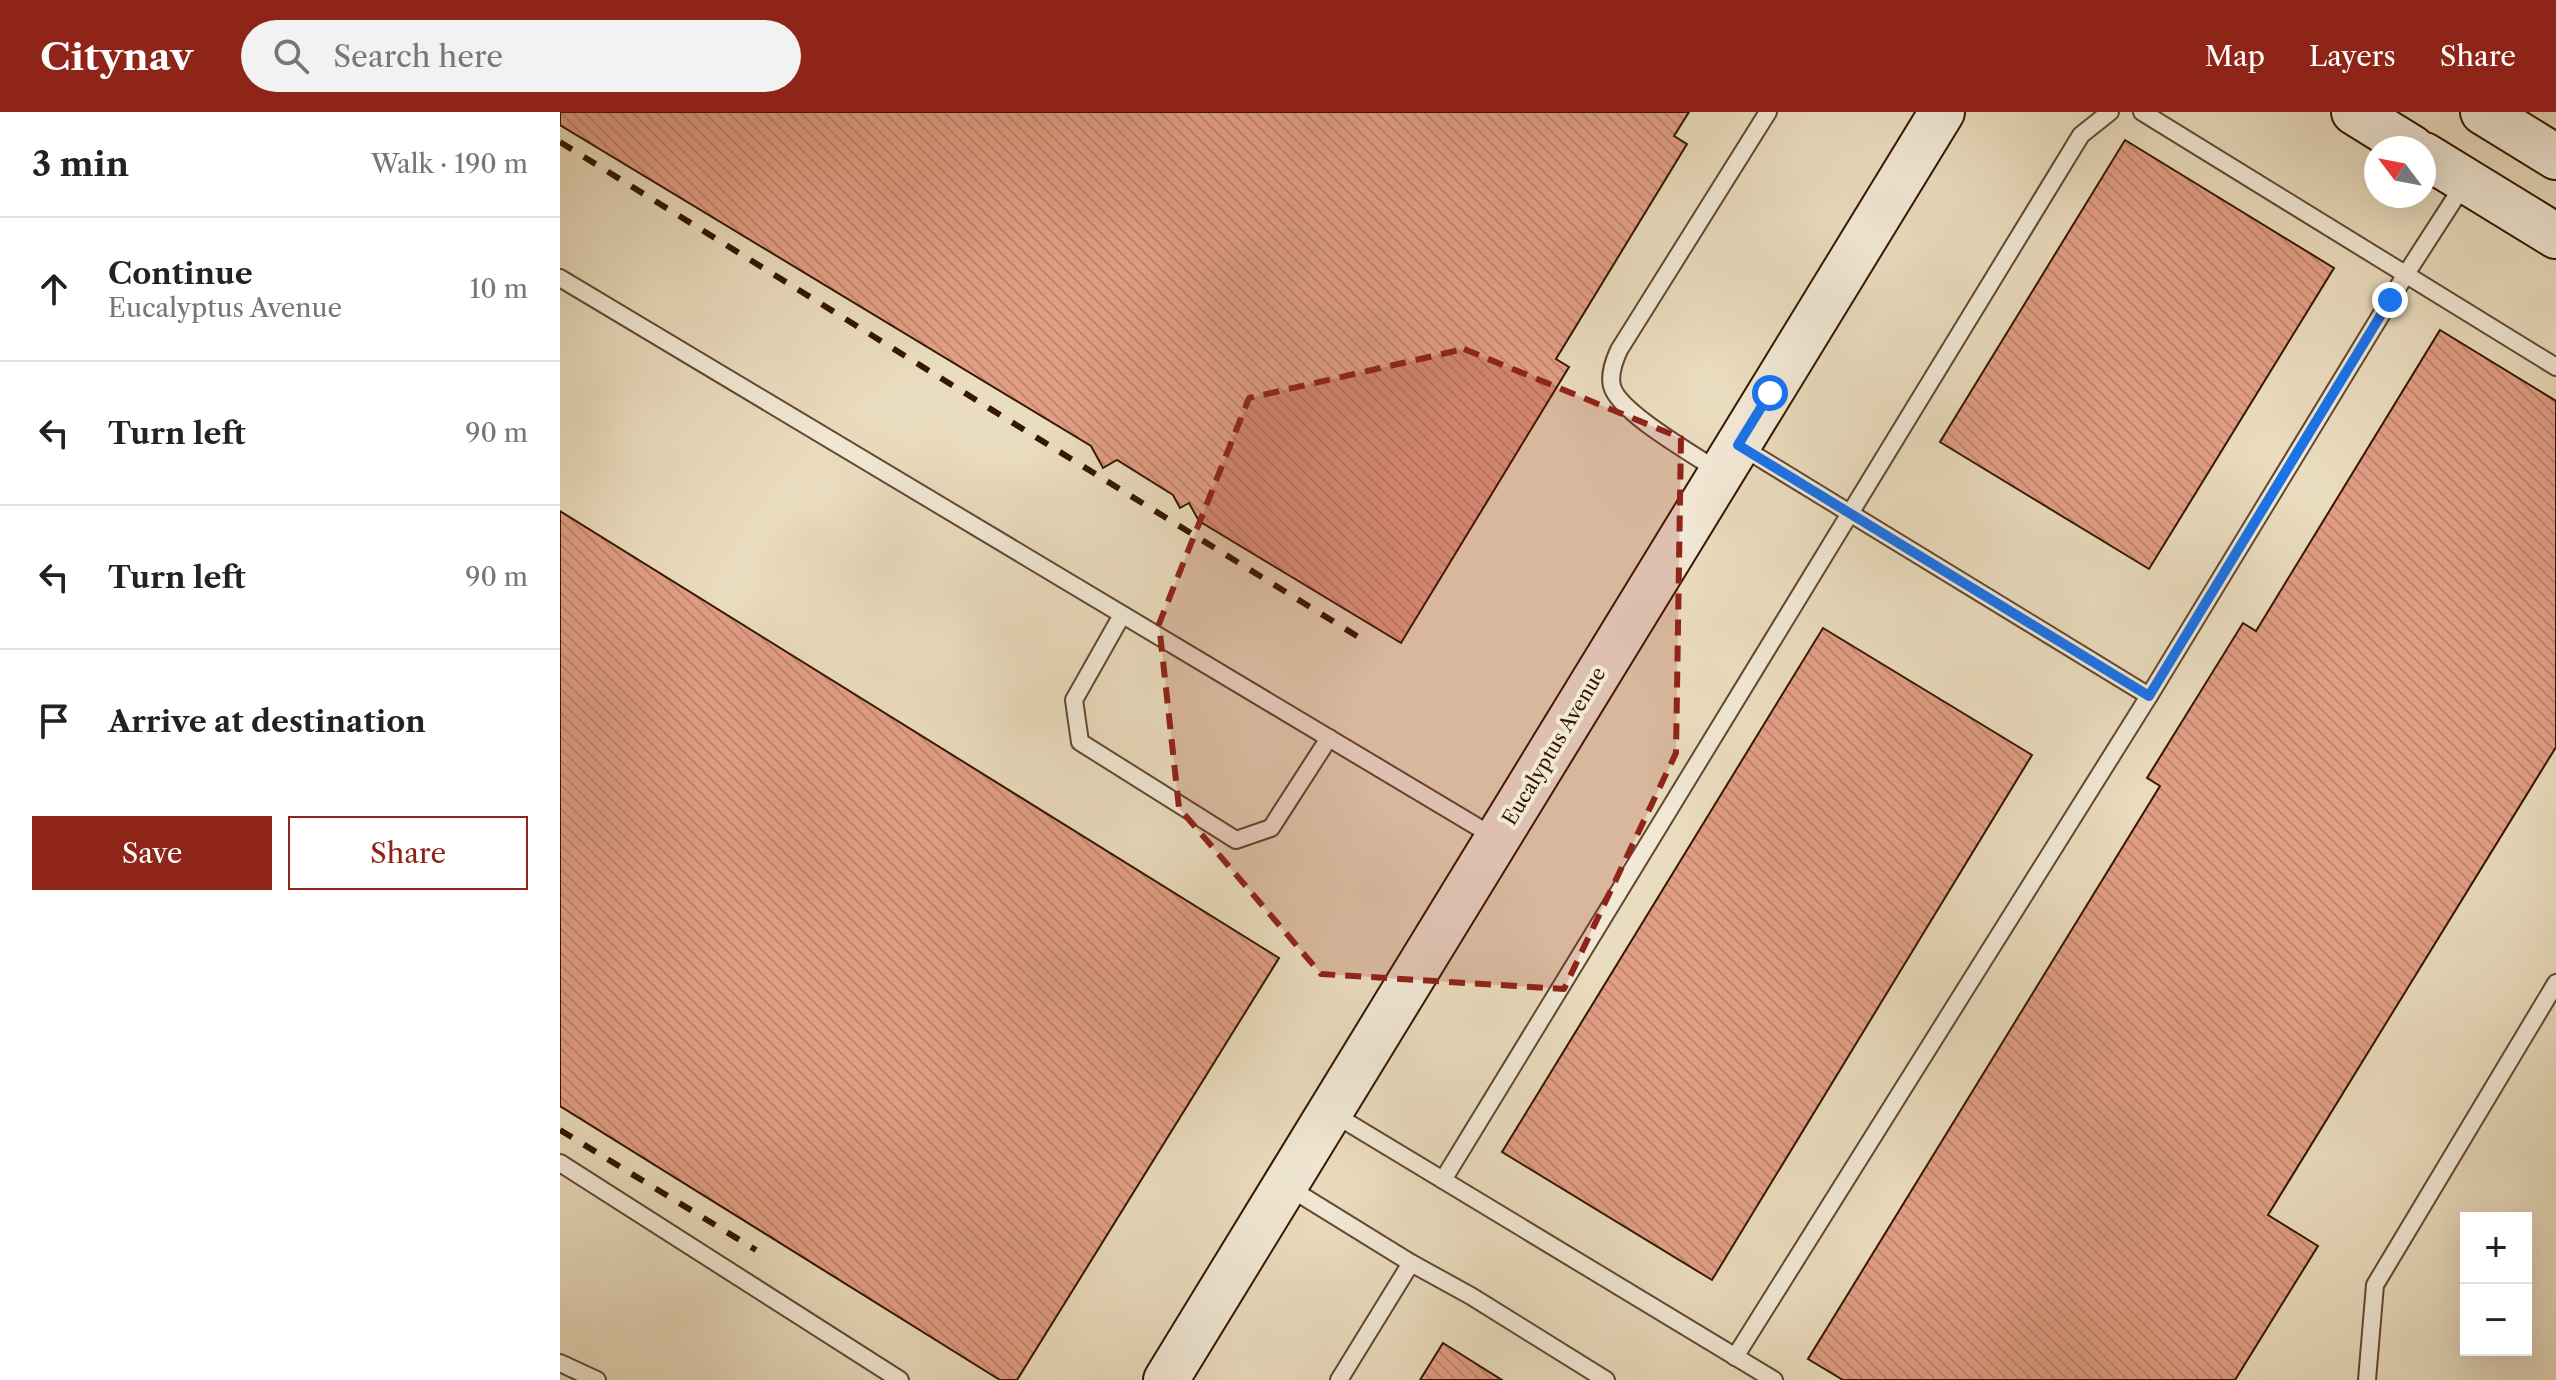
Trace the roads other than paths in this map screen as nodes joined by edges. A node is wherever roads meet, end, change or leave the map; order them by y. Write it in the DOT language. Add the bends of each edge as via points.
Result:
graph roads {
  1 [pos="1768,112"];
  2 [pos="1942,112"];
  3 [pos="2110,112"];
  4 [pos="2142,112"];
  5 [pos="2354,112"];
  6 [pos="2483,112"];
  7 [pos="2393,136"];
  8 [pos="2556,157"];
  9 [pos="2436,162"];
  10 [pos="2466,181"];
  11 [pos="2556,236"];
  12 [pos="2406,274"];
  13 [pos="560,278"];
  14 [pos="2556,367"];
  15 [pos="1730,459"];
  16 [pos="1850,513"];
  17 [pos="1122,615"];
  18 [pos="2149,696"];
  19 [pos="1329,738"];
  20 [pos="1497,839"];
  21 [pos="2556,983"];
  22 [pos="1330,1112"];
  23 [pos="560,1163"];
  24 [pos="1443,1180"];
  25 [pos="1285,1185"];
  26 [pos="1411,1263"];
  27 [pos="1735,1357"];
  28 [pos="560,1363"];
  29 [pos="597,1380"];
  30 [pos="900,1380"];
  31 [pos="1166,1380"];
  32 [pos="1339,1380"];
  33 [pos="1606,1380"];
  34 [pos="1774,1380"];
  35 [pos="2367,1380"];
  1 -- 15 [label="lane" via="1612,367 1617,399 1640,419"];
  2 -- 15 [label="street, Eucalyptus Avenue"];
  3 -- 16 [label="lane" via="2081,135"];
  4 -- 12 [label="lane"];
  5 -- 7 [label="street"];
  6 -- 8 [label="street"];
  9 -- 10 [label="street"];
  10 -- 11 [label="street"];
  10 -- 12 [label="lane"];
  12 -- 14 [label="lane"];
  12 -- 18 [label="lane"];
  13 -- 17 [label="lane"];
  15 -- 16 [label="lane"];
  15 -- 20 [label="street, Eucalyptus Avenue"];
  16 -- 18 [label="lane"];
  16 -- 24 [label="lane"];
  17 -- 19 [label="lane"];
  17 -- 19 [label="lane" via="1074,700 1080,742 1236,840 1271,828"];
  18 -- 27 [label="lane"];
  19 -- 20 [label="lane"];
  20 -- 22 [label="street, Eucalyptus Avenue"];
  21 -- 35 [label="lane" via="2375,1285"];
  22 -- 24 [label="lane"];
  22 -- 25 [label="street, Eucalyptus Avenue"];
  23 -- 30 [label="lane"];
  24 -- 27 [label="lane"];
  25 -- 26 [label="lane"];
  25 -- 31 [label="street, Eucalyptus Avenue"];
  26 -- 32 [label="lane"];
  26 -- 33 [label="lane"];
  27 -- 34 [label="lane"];
  28 -- 29 [label="lane"];
}
